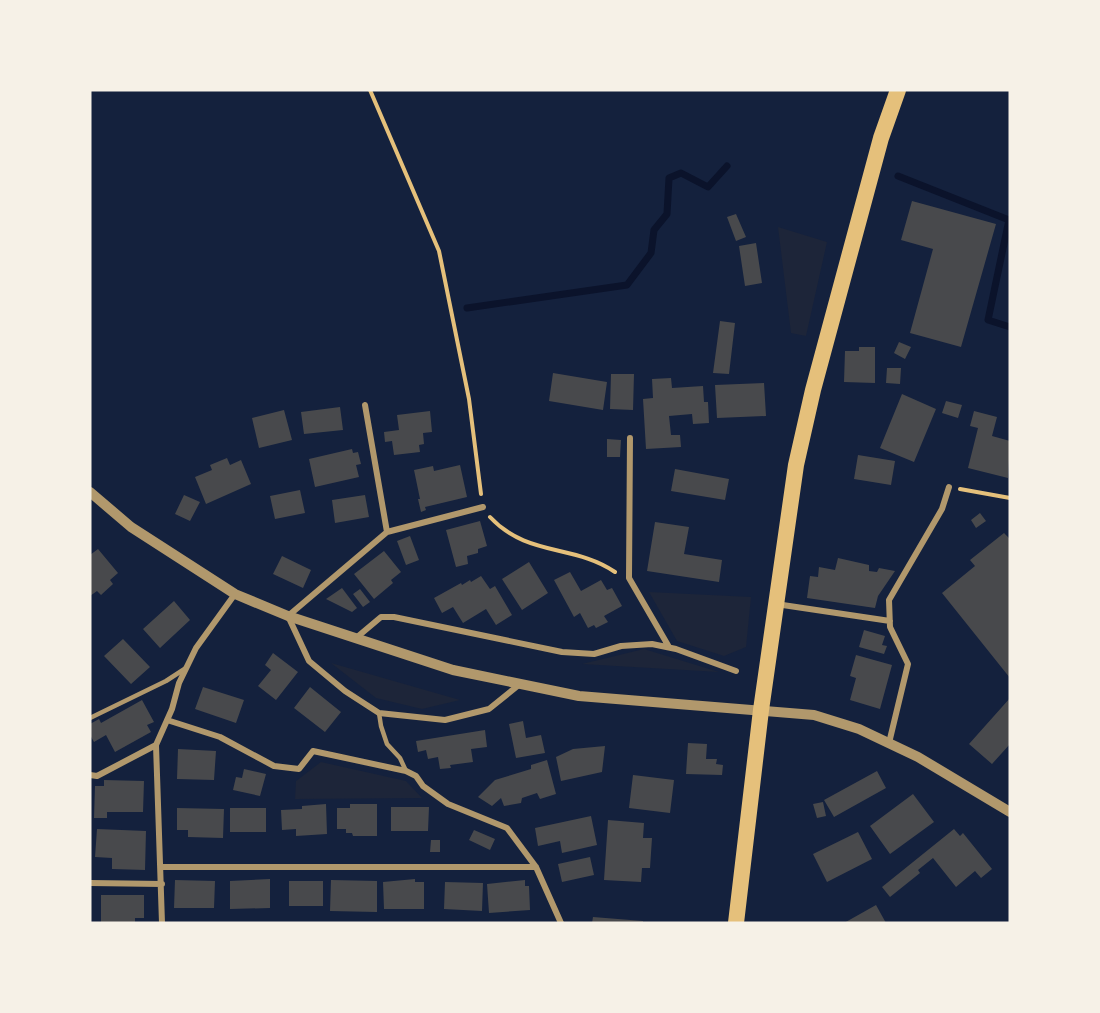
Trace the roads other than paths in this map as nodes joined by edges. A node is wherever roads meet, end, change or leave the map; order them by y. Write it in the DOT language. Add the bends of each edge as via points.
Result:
graph roads {
  1 [pos="898,90"];
  2 [pos="365,405"];
  3 [pos="630,438"];
  4 [pos="949,487"];
  5 [pos="90,492"];
  6 [pos="483,507"];
  7 [pos="387,532"];
  8 [pos="235,594"];
  9 [pos="776,604"];
  10 [pos="288,616"];
  11 [pos="890,621"];
  12 [pos="356,638"];
  13 [pos="669,647"];
  14 [pos="187,667"];
  15 [pos="735,671"];
  16 [pos="520,684"];
  17 [pos="761,710"];
  18 [pos="379,713"];
  19 [pos="90,718"];
  20 [pos="167,720"];
  21 [pos="889,743"];
  22 [pos="156,745"];
  23 [pos="406,771"];
  24 [pos="90,775"];
  25 [pos="1010,812"];
  26 [pos="162,867"];
  27 [pos="536,867"];
  28 [pos="90,883"];
  29 [pos="162,884"];
  30 [pos="162,923"];
  31 [pos="561,923"];
  32 [pos="736,923"];
  1 -- 9 [label="highway" via="881,138 813,390 796,465"];
  2 -- 7 [label="street"];
  3 -- 13 [label="street" via="629,578"];
  4 -- 11 [label="street" via="942,509 889,600"];
  5 -- 8 [label="street" via="131,527"];
  6 -- 7 [label="street"];
  7 -- 10 [label="street"];
  8 -- 10 [label="street"];
  8 -- 14 [label="street"];
  9 -- 11 [label="street"];
  9 -- 17 [label="highway"];
  10 -- 12 [label="street"];
  10 -- 18 [label="street" via="309,661"];
  11 -- 21 [label="street" via="909,664"];
  12 -- 13 [label="street" via="381,617 394,617 562,652 594,654 621,646 652,644"];
  12 -- 16 [label="street" via="453,670"];
  13 -- 15 [label="street"];
  14 -- 19 [label="lane"];
  14 -- 20 [label="street"];
  16 -- 17 [label="street" via="579,696"];
  16 -- 18 [label="street" via="489,709 445,720"];
  17 -- 21 [label="street" via="814,715"];
  17 -- 32 [label="highway"];
  18 -- 23 [label="lane" via="387,744"];
  20 -- 22 [label="street"];
  20 -- 23 [label="street" via="220,737 274,766 298,769 313,751"];
  21 -- 25 [label="street"];
  22 -- 24 [label="street" via="97,776"];
  22 -- 26 [label="street"];
  23 -- 27 [label="street" via="448,804 507,828"];
  26 -- 27 [label="street"];
  26 -- 29 [label="street"];
  27 -- 31 [label="street"];
  28 -- 29 [label="street"];
  29 -- 30 [label="street"];
}
